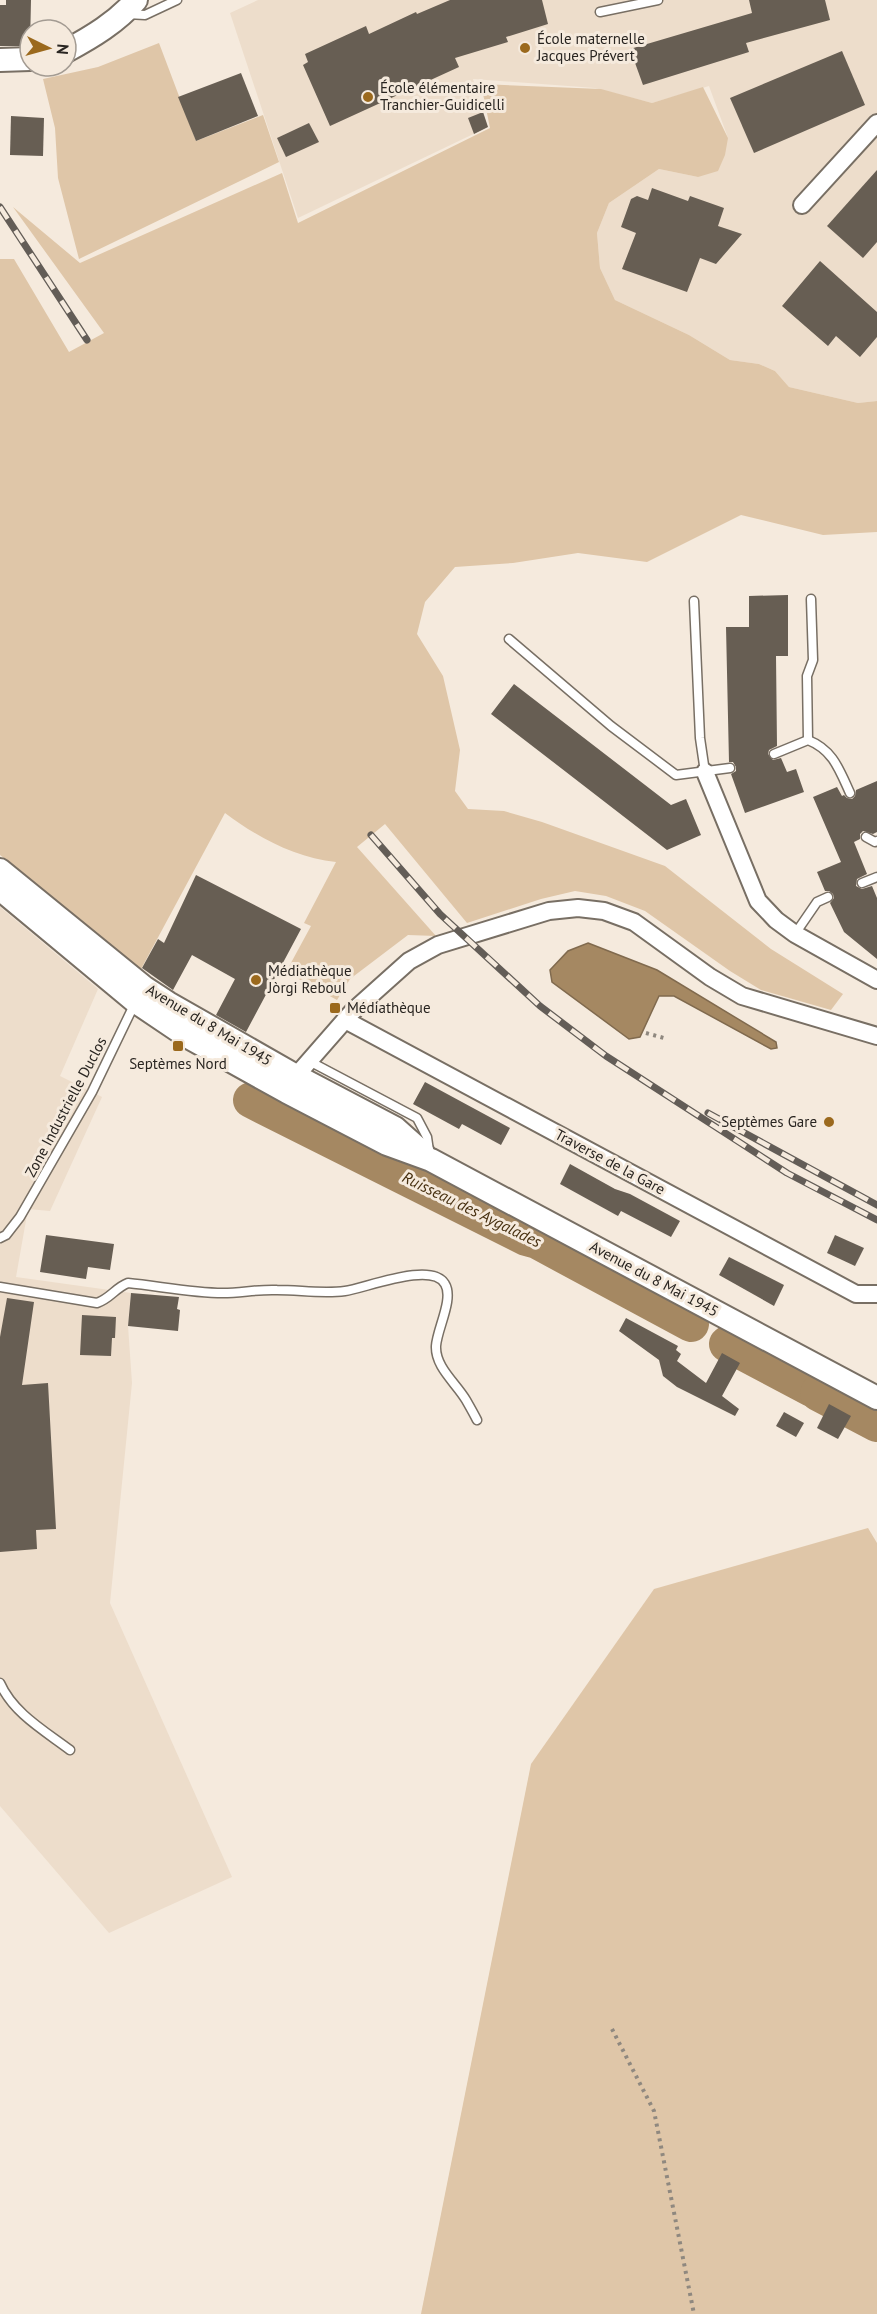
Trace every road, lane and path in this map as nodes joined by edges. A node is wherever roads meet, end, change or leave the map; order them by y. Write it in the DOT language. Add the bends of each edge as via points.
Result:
graph roads {
  1 [pos="177,0"];
  2 [pos="658,0"];
  3 [pos="127,5"];
  4 [pos="600,12"];
  5 [pos="78,44"];
  6 [pos="18,59"];
  7 [pos="0,60"];
  8 [pos="877,123"];
  9 [pos="802,205"];
  10 [pos="811,599"];
  11 [pos="694,601"];
  12 [pos="509,639"];
  13 [pos="808,740"];
  14 [pos="774,754"];
  15 [pos="730,768"];
  16 [pos="705,772"];
  17 [pos="850,793"];
  18 [pos="866,837"];
  19 [pos="877,841"];
  20 [pos="0,870"];
  21 [pos="877,878"];
  22 [pos="862,883"];
  23 [pos="0,890"];
  24 [pos="828,897"];
  25 [pos="795,934"];
  26 [pos="877,980"];
  27 [pos="141,995"];
  28 [pos="345,1020"];
  29 [pos="646,1033"];
  30 [pos="877,1036"];
  31 [pos="664,1038"];
  32 [pos="298,1076"];
  33 [pos="431,1160"];
  34 [pos="3,1237"];
  35 [pos="0,1246"];
  36 [pos="0,1287"];
  37 [pos="877,1294"];
  38 [pos="877,1398"];
  39 [pos="477,1420"];
  40 [pos="0,1683"];
  41 [pos="70,1750"];
  42 [pos="612,2029"];
  43 [pos="694,2314"];
  1 -- 3 [label="lane" via="145,15"];
  2 -- 4 [label="lane"];
  3 -- 5 [label="main road"];
  6 -- 7 [label="main road"];
  8 -- 9 [label="street"];
  10 -- 13 [label="lane" via="813,660 807,676"];
  11 -- 16 [label="lane"];
  12 -- 16 [label="lane" via="611,726 676,775"];
  13 -- 14 [label="lane"];
  13 -- 17 [label="lane" via="821,745 833,759"];
  15 -- 16 [label="lane"];
  16 -- 25 [label="street" via="758,901"];
  18 -- 19 [label="lane"];
  20 -- 27 [label="main road, Avenue du 8 Mai 1945"];
  21 -- 22 [label="lane"];
  23 -- 27 [label="main road, Avenue du 8 Mai 1945"];
  24 -- 25 [label="lane" via="817,902"];
  25 -- 26 [label="street"];
  27 -- 32 [label="main road, Avenue du 8 Mai 1945" via="188,1037"];
  27 -- 34 [label="lane, Zone Industrielle Duclos" via="92,1092 20,1217"];
  28 -- 30 [label="street" via="409,961 438,945 549,911 578,908 604,910 634,922 742,996"];
  28 -- 32 [label="street"];
  28 -- 37 [label="street, Traverse de la Gare" via="856,1294"];
  29 -- 31 [label="path"];
  32 -- 33 [label="main road, Avenue du 8 Mai 1945" via="387,1144"];
  32 -- 33 [label="lane" via="417,1118 427,1137"];
  33 -- 38 [label="main road, Avenue du 8 Mai 1945"];
  34 -- 35 [label="lane, Zone Industrielle Duclos"];
  36 -- 39 [label="lane" via="97,1303 128,1283 222,1293 329,1293 431,1275 446,1285 447,1296 436,1356"];
  40 -- 41 [label="lane" via="21,1712"];
  42 -- 43 [label="path" via="654,2111"];
}
